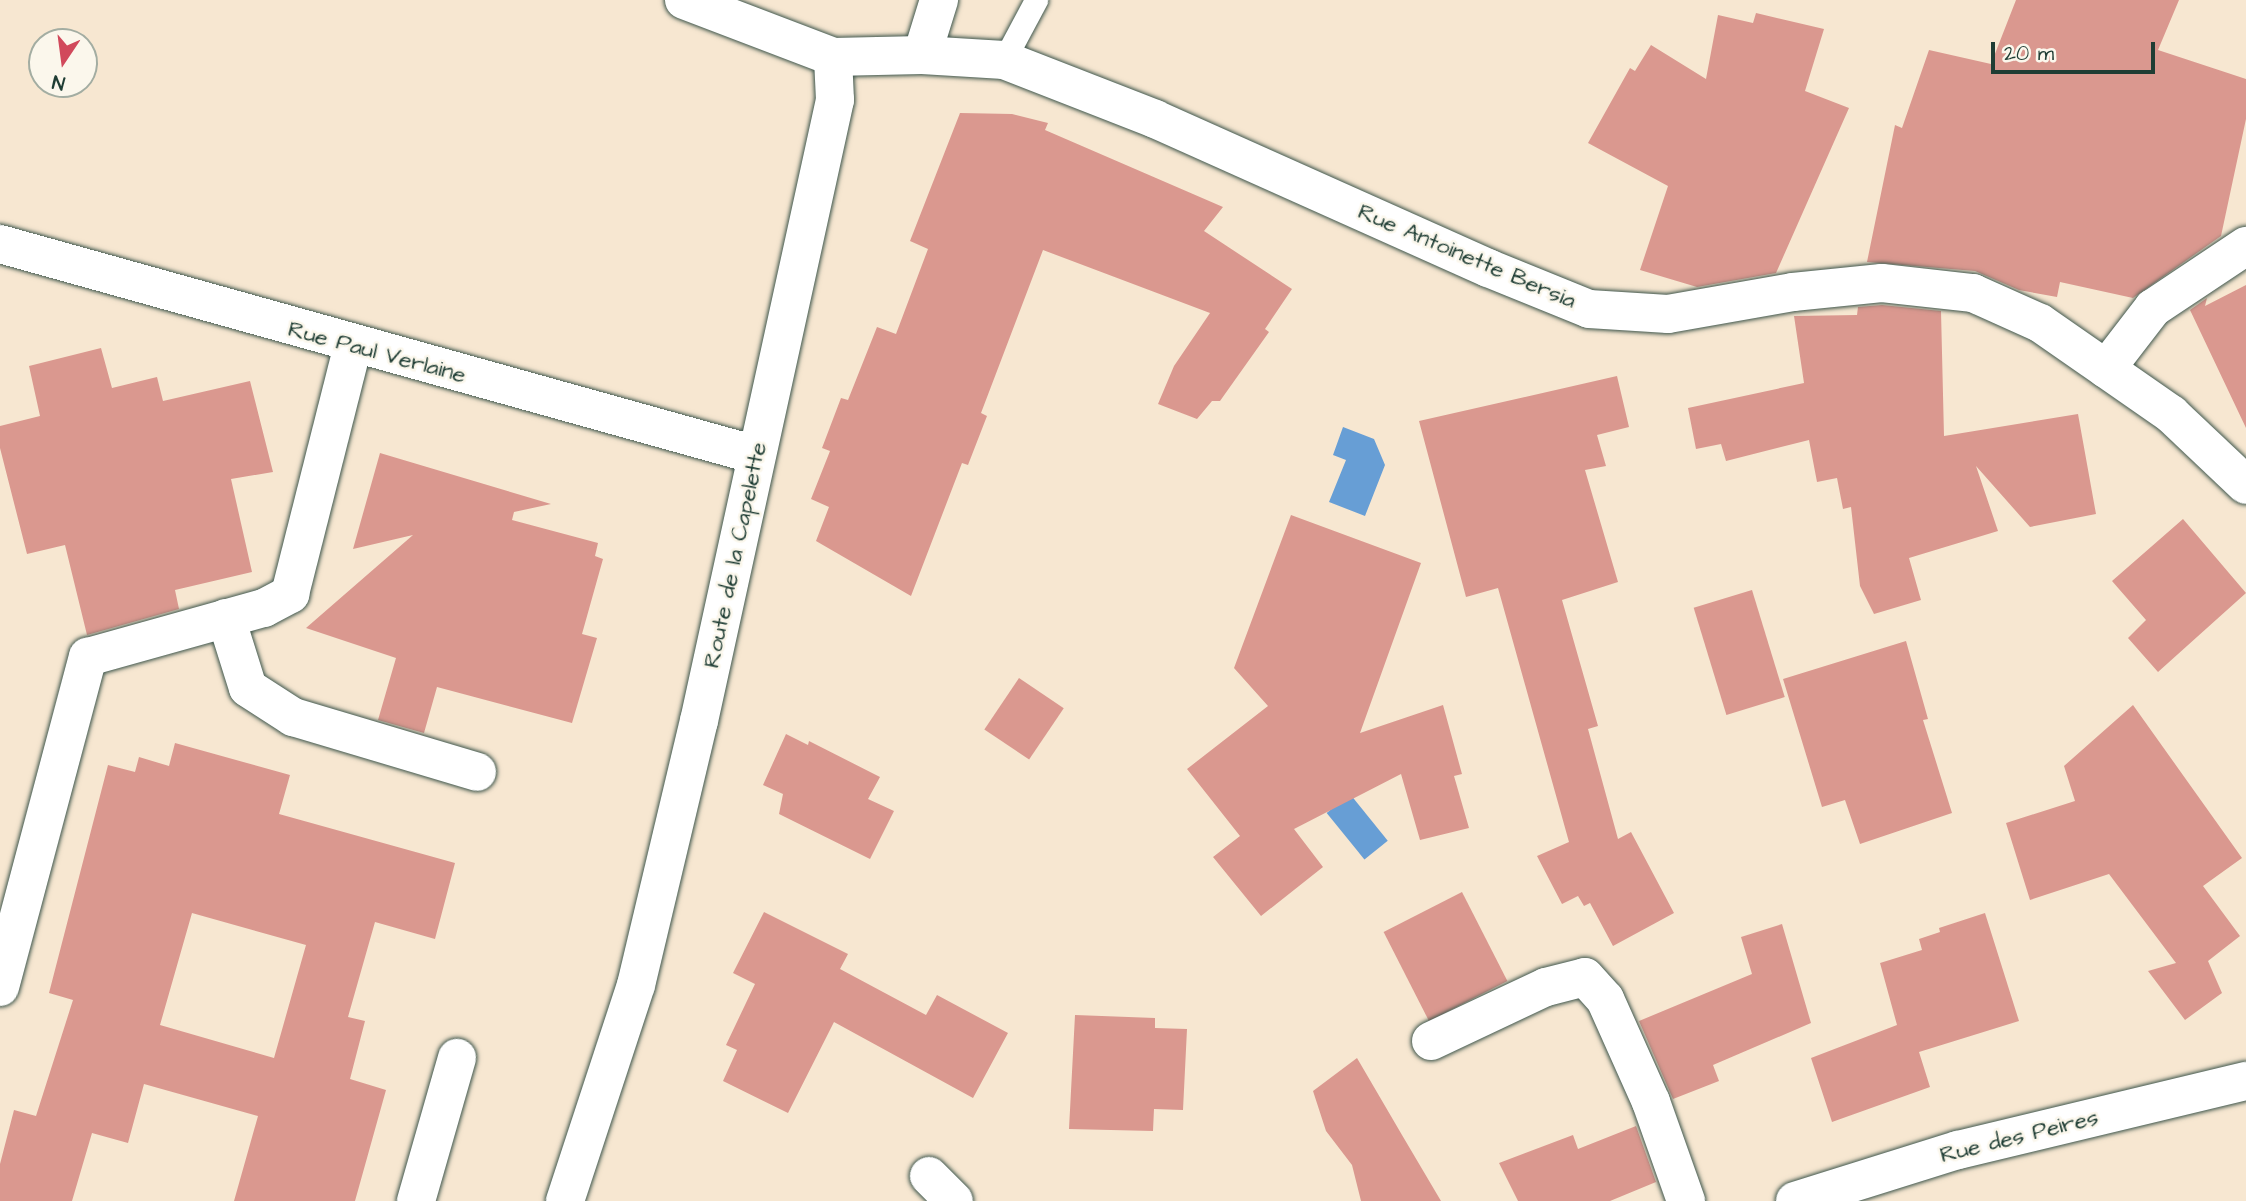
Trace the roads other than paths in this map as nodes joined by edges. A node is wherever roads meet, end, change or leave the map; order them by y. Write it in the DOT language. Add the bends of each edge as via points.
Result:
graph roads {
  1 [pos="684,0"];
  2 [pos="939,0"];
  3 [pos="1037,0"];
  4 [pos="922,55"];
  5 [pos="833,57"];
  6 [pos="1004,60"];
  7 [pos="0,244"];
  8 [pos="2246,246"];
  9 [pos="353,345"];
  10 [pos="2106,369"];
  11 [pos="756,454"];
  12 [pos="2246,485"];
  13 [pos="226,618"];
  14 [pos="477,772"];
  15 [pos="0,987"];
  16 [pos="1431,1041"];
  17 [pos="457,1058"];
  18 [pos="2246,1081"];
  19 [pos="1835,1196"];
  20 [pos="416,1201"];
  21 [pos="565,1201"];
  22 [pos="1686,1201"];
  23 [pos="1795,1201"];
  1 -- 5 [label="street"];
  2 -- 4 [label="street"];
  3 -- 6 [label="lane"];
  4 -- 5 [label="street, Rue Antoinette Bersia"];
  4 -- 6 [label="street, Rue Antoinette Bersia"];
  5 -- 11 [label="street, Route de la Capelette" via="835,100"];
  6 -- 10 [label="street, Rue Antoinette Bersia" via="1155,119 1589,309 1668,314 1793,292 1882,284 1972,293 2040,323"];
  7 -- 9 [label="street, Rue Paul Verlaine"];
  8 -- 10 [label="street" via="2154,308"];
  9 -- 11 [label="street, Rue Paul Verlaine"];
  9 -- 13 [label="street" via="290,594 264,608"];
  10 -- 12 [label="street, Rue Antoinette Bersia" via="2171,414"];
  11 -- 21 [label="street, Route de la Capelette" via="636,985"];
  13 -- 14 [label="street" via="248,688 293,717"];
  13 -- 15 [label="street" via="88,657"];
  16 -- 22 [label="street" via="1546,987 1585,977 1605,999 1651,1102"];
  17 -- 20 [label="street"];
  18 -- 19 [label="street, Rue des Peires" via="1958,1150"];
  19 -- 23 [label="street, Rue des Peires"];
}
